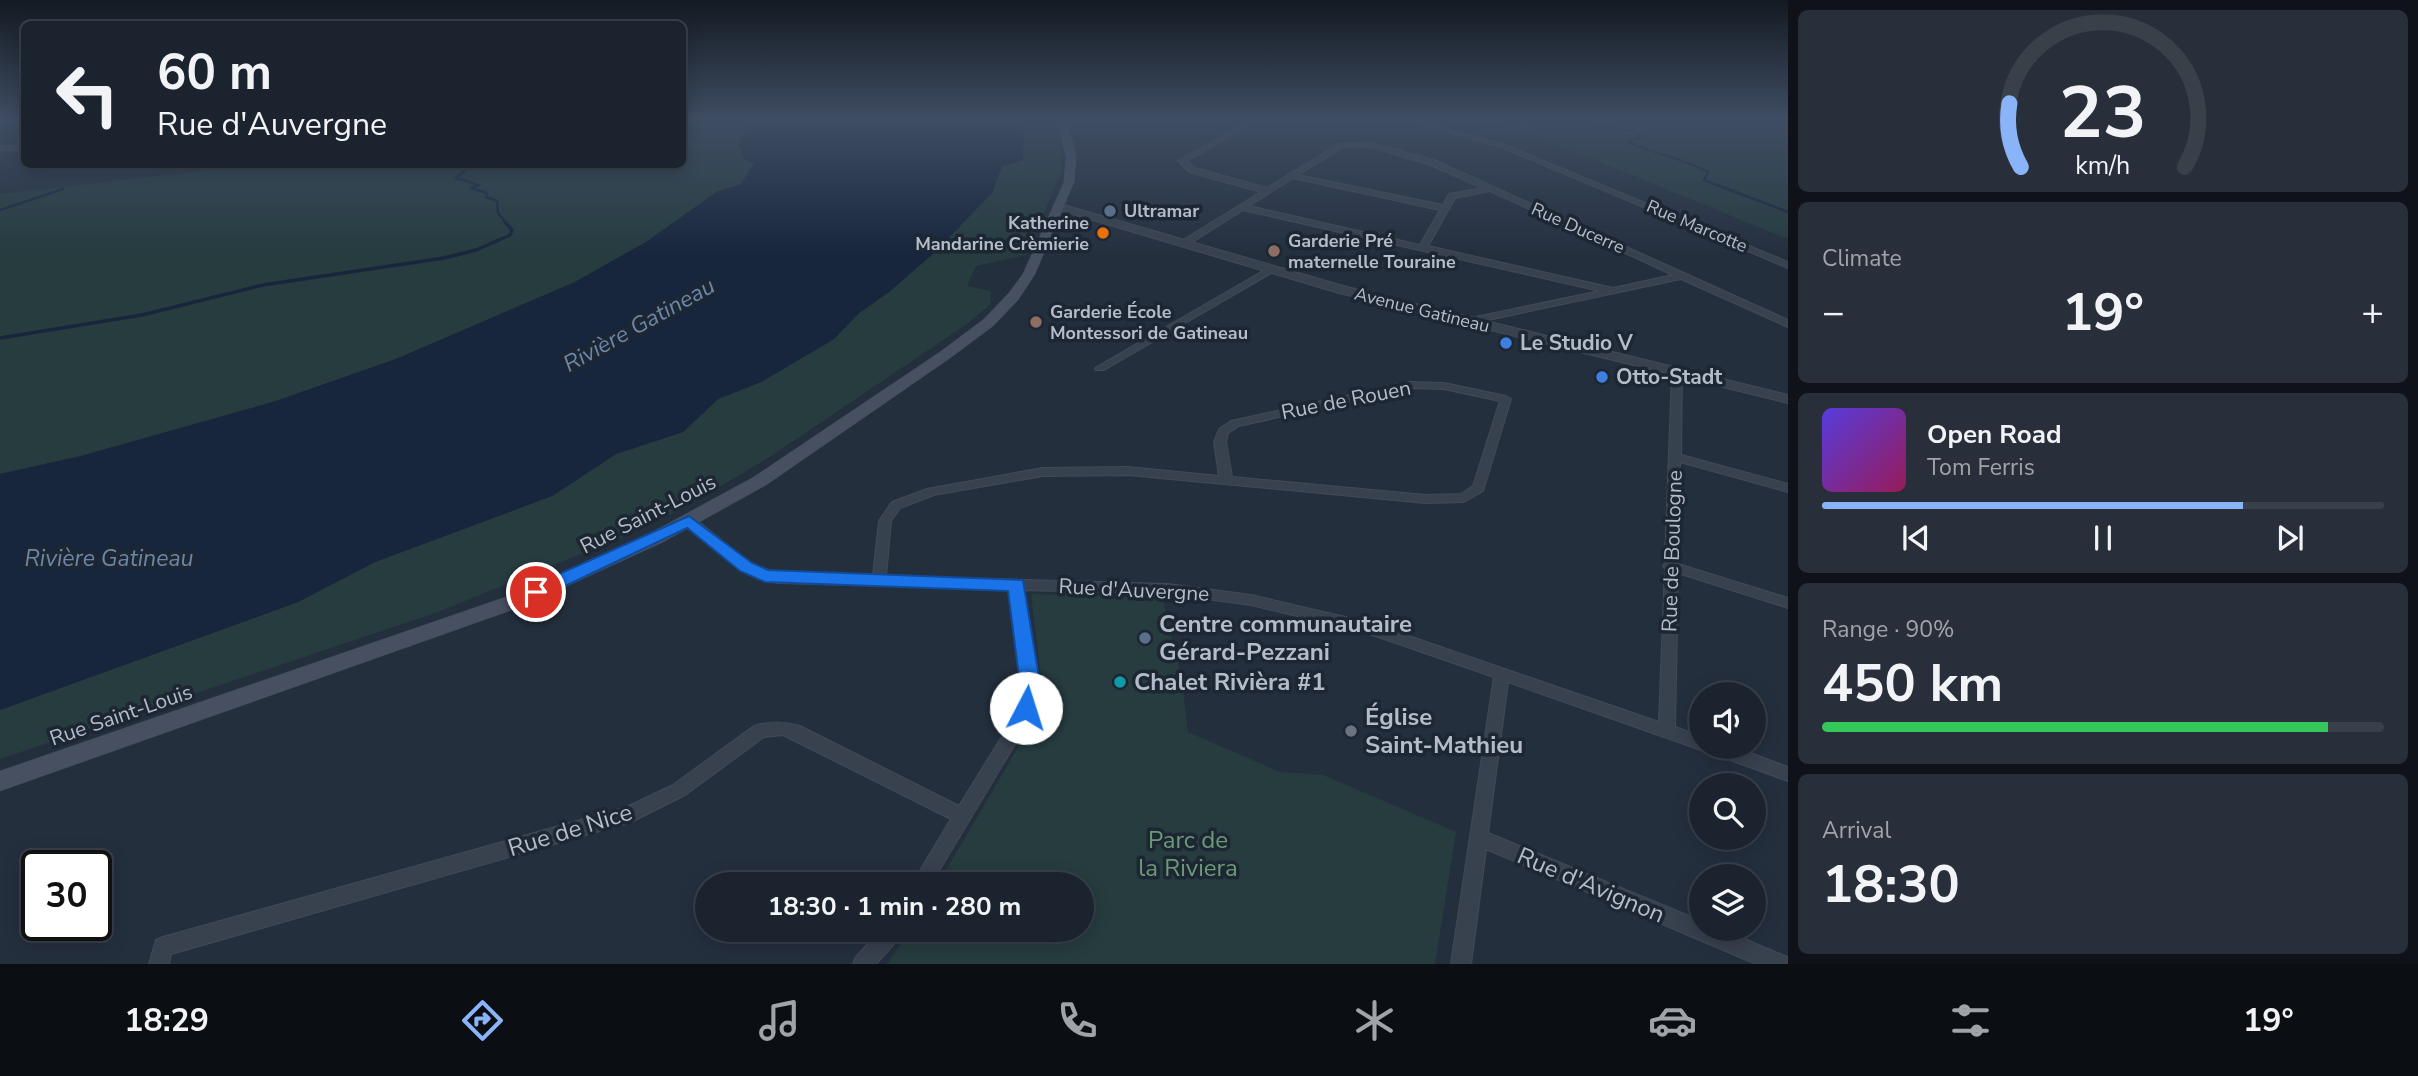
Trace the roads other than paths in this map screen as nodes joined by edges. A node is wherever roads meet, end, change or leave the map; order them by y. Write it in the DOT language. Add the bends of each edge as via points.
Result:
graph roads {
  1 [pos="1070,165"];
  2 [pos="1186,165"];
  3 [pos="1310,165"];
  4 [pos="1437,165"];
  5 [pos="1548,165"];
  6 [pos="1293,176"];
  7 [pos="1492,189"];
  8 [pos="1268,191"];
  9 [pos="1060,207"];
  10 [pos="1241,207"];
  11 [pos="1444,208"];
  12 [pos="1183,244"];
  13 [pos="1422,249"];
  14 [pos="1788,265"];
  15 [pos="1270,270"];
  16 [pos="1684,276"];
  17 [pos="1610,290"];
  18 [pos="1469,321"];
  19 [pos="1788,324"];
  20 [pos="1100,369"];
  21 [pos="1677,372"];
  22 [pos="1788,399"];
  23 [pos="1675,457"];
  24 [pos="1226,480"];
  25 [pos="1788,488"];
  26 [pos="689,521"];
  27 [pos="1670,566"];
  28 [pos="879,580"];
  29 [pos="1016,584"];
  30 [pos="1788,603"];
  31 [pos="1502,673"];
  32 [pos="1667,731"];
  33 [pos="1689,739"];
  34 [pos="1747,759"];
  35 [pos="1788,774"];
  36 [pos="0,781"];
  37 [pos="962,816"];
  38 [pos="1479,837"];
  39 [pos="928,872"];
  40 [pos="882,942"];
  41 [pos="159,964"];
  42 [pos="863,964"];
  43 [pos="1461,964"];
  44 [pos="1780,964"];
  1 -- 9 [label="main road, Rue Saint-Louis"];
  2 -- 8 [label="street"];
  3 -- 6 [label="street, Rue Ducerre"];
  4 -- 7 [label="street, Rue Ducerre"];
  5 -- 14 [label="street, Rue Marcotte"];
  6 -- 8 [label="street, Rue Ducerre"];
  6 -- 11 [label="street"];
  7 -- 11 [label="street" via="1455,195"];
  7 -- 16 [label="street, Rue Ducerre"];
  8 -- 10 [label="street, Rue Ducerre"];
  9 -- 12 [label="street, Avenue Gatineau"];
  9 -- 26 [label="main road, Rue Saint-Louis" via="1029,274 988,323 786,464"];
  10 -- 12 [label="street, Rue Ducerre"];
  10 -- 13 [label="street"];
  11 -- 13 [label="street"];
  12 -- 15 [label="street, Avenue Gatineau"];
  13 -- 17 [label="street"];
  15 -- 18 [label="street, Avenue Gatineau"];
  15 -- 20 [label="street"];
  16 -- 17 [label="street"];
  16 -- 19 [label="street, Rue Ducerre"];
  17 -- 18 [label="street"];
  18 -- 21 [label="street, Avenue Gatineau"];
  21 -- 22 [label="street, Avenue Gatineau"];
  21 -- 23 [label="street, Rue de Boulogne"];
  23 -- 25 [label="street"];
  23 -- 27 [label="street, Rue de Boulogne"];
  24 -- 24 [label="street, Rue de Rouen" via="1426,499 1464,498 1483,481 1506,399 1444,386 1409,385 1235,423 1223,431 1220,442"];
  24 -- 28 [label="street, Rue de Rouen" via="1110,470 1063,471 916,496 889,512 885,521"];
  26 -- 28 [label="street, Rue d'Auvergne" via="746,567 765,576"];
  26 -- 36 [label="main road, Rue Saint-Louis" via="584,572 463,621"];
  27 -- 30 [label="street"];
  27 -- 32 [label="street, Rue de Boulogne"];
  28 -- 29 [label="street, Rue d'Auvergne"];
  29 -- 31 [label="street, Rue d'Auvergne" via="1168,589 1251,600 1340,619"];
  29 -- 37 [label="street" via="1029,677 1026,708"];
  31 -- 32 [label="street, Rue d'Auvergne"];
  31 -- 38 [label="street"];
  32 -- 33 [label="street, Rue d'Auvergne"];
  34 -- 35 [label="street"];
  37 -- 39 [label="street"];
  37 -- 41 [label="street, Rue de Nice" via="794,732 760,731 679,790 631,814 163,947"];
  38 -- 43 [label="street"];
  38 -- 44 [label="street, Rue d'Avignon"];
  40 -- 42 [label="street"];
}
